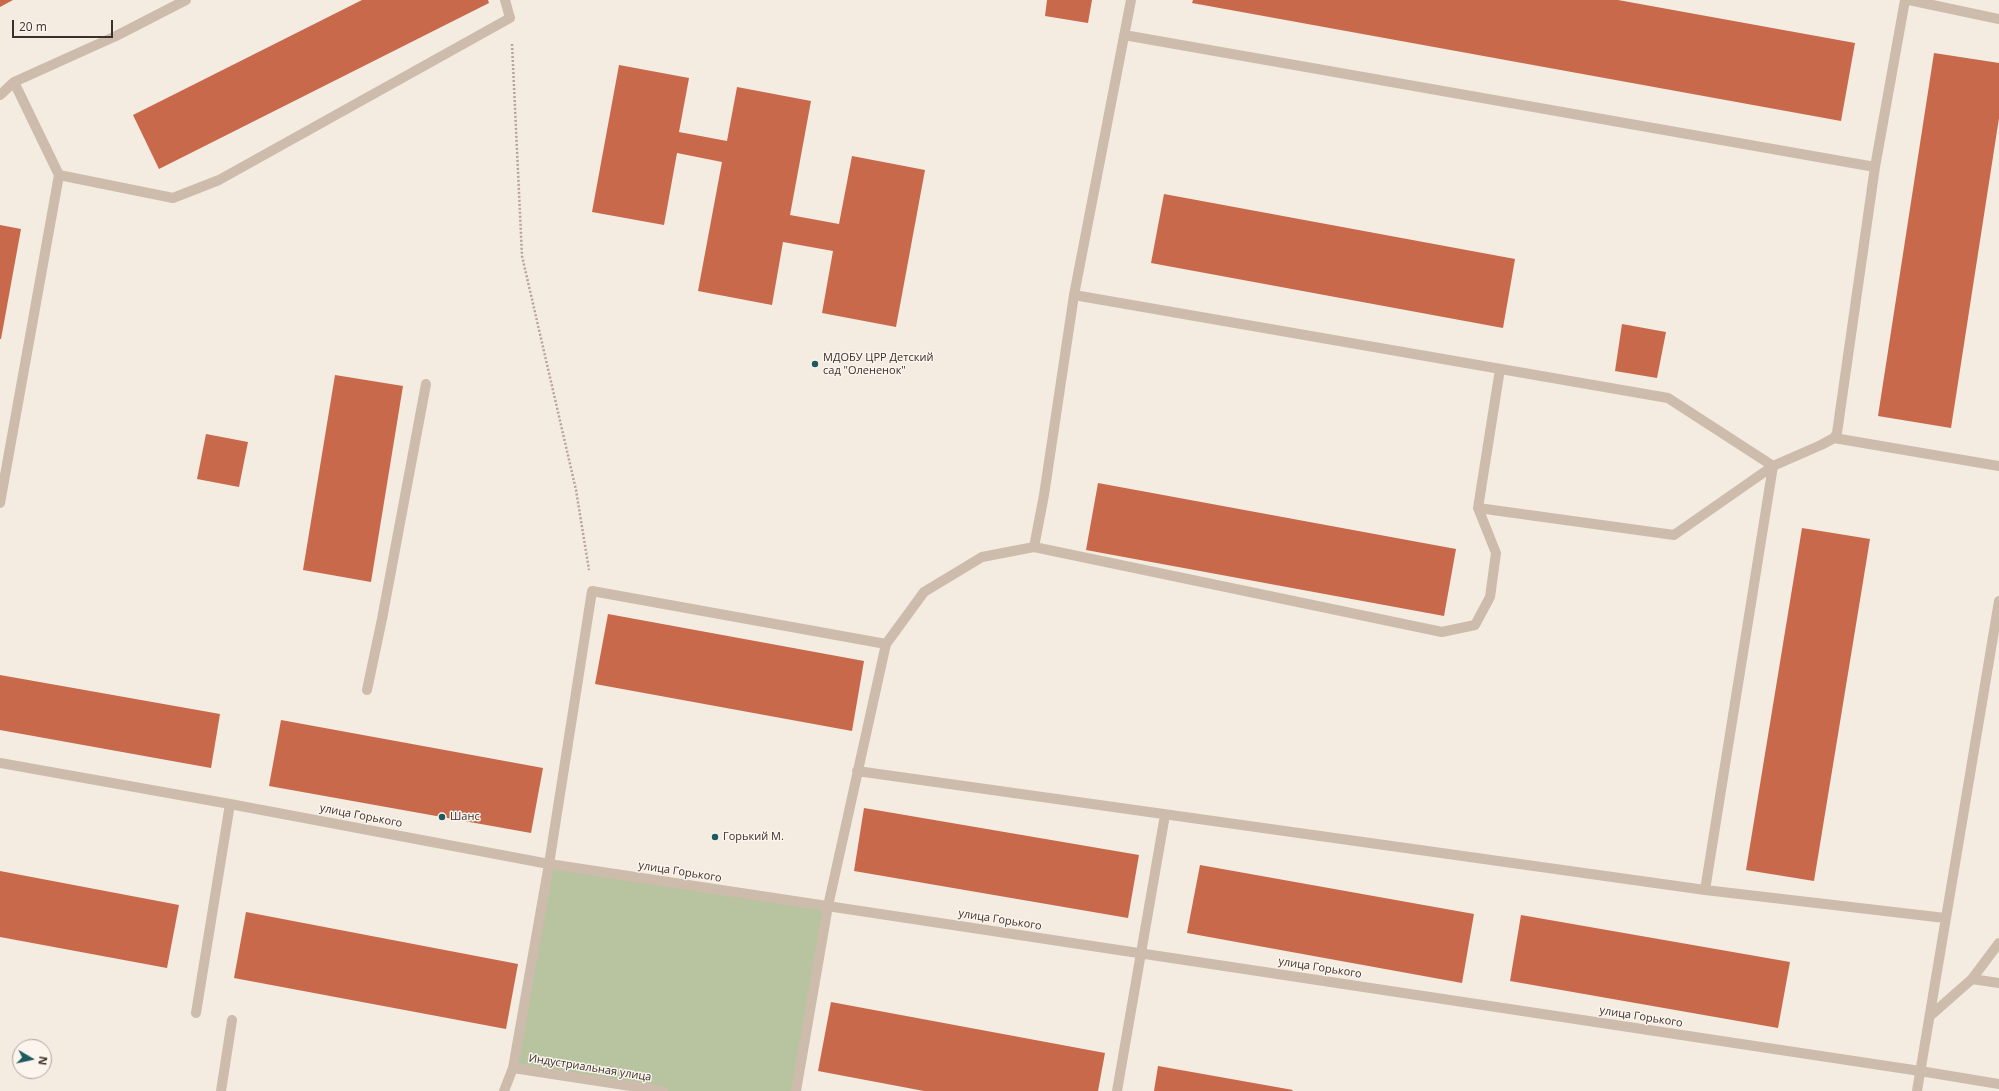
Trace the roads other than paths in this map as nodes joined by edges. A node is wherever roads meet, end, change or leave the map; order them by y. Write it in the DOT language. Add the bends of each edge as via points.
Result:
graph roads {
  1 [pos="186,0"];
  2 [pos="505,0"];
  3 [pos="1131,0"];
  4 [pos="1905,0"];
  5 [pos="1909,0"];
  6 [pos="1999,18"];
  7 [pos="1124,35"];
  8 [pos="14,82"];
  9 [pos="0,95"];
  10 [pos="1875,167"];
  11 [pos="59,175"];
  12 [pos="1074,295"];
  13 [pos="1500,369"];
  14 [pos="426,384"];
  15 [pos="1834,438"];
  16 [pos="1773,466"];
  17 [pos="1999,466"];
  18 [pos="0,503"];
  19 [pos="1478,508"];
  20 [pos="1034,547"];
  21 [pos="1999,601"];
  22 [pos="886,644"];
  23 [pos="367,690"];
  24 [pos="0,763"];
  25 [pos="857,771"];
  26 [pos="230,804"];
  27 [pos="1166,815"];
  28 [pos="549,864"];
  29 [pos="1705,890"];
  30 [pos="828,906"];
  31 [pos="1945,918"];
  32 [pos="1999,944"];
  33 [pos="1141,954"];
  34 [pos="1972,979"];
  35 [pos="1999,983"];
  36 [pos="196,1013"];
  37 [pos="1930,1016"];
  38 [pos="232,1020"];
  39 [pos="513,1068"];
  40 [pos="1920,1071"];
  41 [pos="1999,1084"];
  42 [pos="221,1091"];
  43 [pos="504,1091"];
  44 [pos="663,1091"];
  45 [pos="796,1091"];
  46 [pos="1117,1091"];
  47 [pos="1917,1091"];
  1 -- 8 [label="street" via="116,36"];
  2 -- 11 [label="street" via="510,18 219,180 173,198"];
  3 -- 7 [label="street"];
  4 -- 10 [label="street"];
  5 -- 6 [label="street"];
  7 -- 10 [label="street"];
  7 -- 12 [label="street"];
  8 -- 9 [label="street"];
  8 -- 11 [label="street"];
  10 -- 15 [label="street" via="1837,433"];
  11 -- 18 [label="street"];
  12 -- 13 [label="street"];
  12 -- 20 [label="street"];
  13 -- 16 [label="street" via="1668,398"];
  13 -- 19 [label="street"];
  14 -- 23 [label="street"];
  15 -- 16 [label="street"];
  15 -- 17 [label="street"];
  16 -- 19 [label="street" via="1674,535"];
  16 -- 29 [label="street"];
  19 -- 20 [label="street" via="1496,553 1490,597 1475,625 1442,632"];
  20 -- 22 [label="street" via="982,558 924,592"];
  21 -- 31 [label="street"];
  22 -- 25 [label="street"];
  22 -- 28 [label="street" via="592,591"];
  24 -- 26 [label="street, улица Горького"];
  25 -- 27 [label="street"];
  25 -- 30 [label="street"];
  26 -- 28 [label="street, улица Горького"];
  26 -- 36 [label="street"];
  27 -- 29 [label="street"];
  27 -- 33 [label="street"];
  28 -- 30 [label="street, улица Горького"];
  28 -- 39 [label="street"];
  29 -- 31 [label="street"];
  30 -- 33 [label="street, улица Горького"];
  30 -- 45 [label="street"];
  31 -- 37 [label="street"];
  32 -- 34 [label="street"];
  33 -- 40 [label="street, улица Горького"];
  33 -- 46 [label="street"];
  34 -- 35 [label="street"];
  34 -- 37 [label="street"];
  37 -- 40 [label="street"];
  38 -- 42 [label="street"];
  39 -- 43 [label="street, Индустриальная улица"];
  39 -- 44 [label="street, Индустриальная улица"];
  40 -- 41 [label="street, улица Горького"];
  40 -- 47 [label="street"];
}
